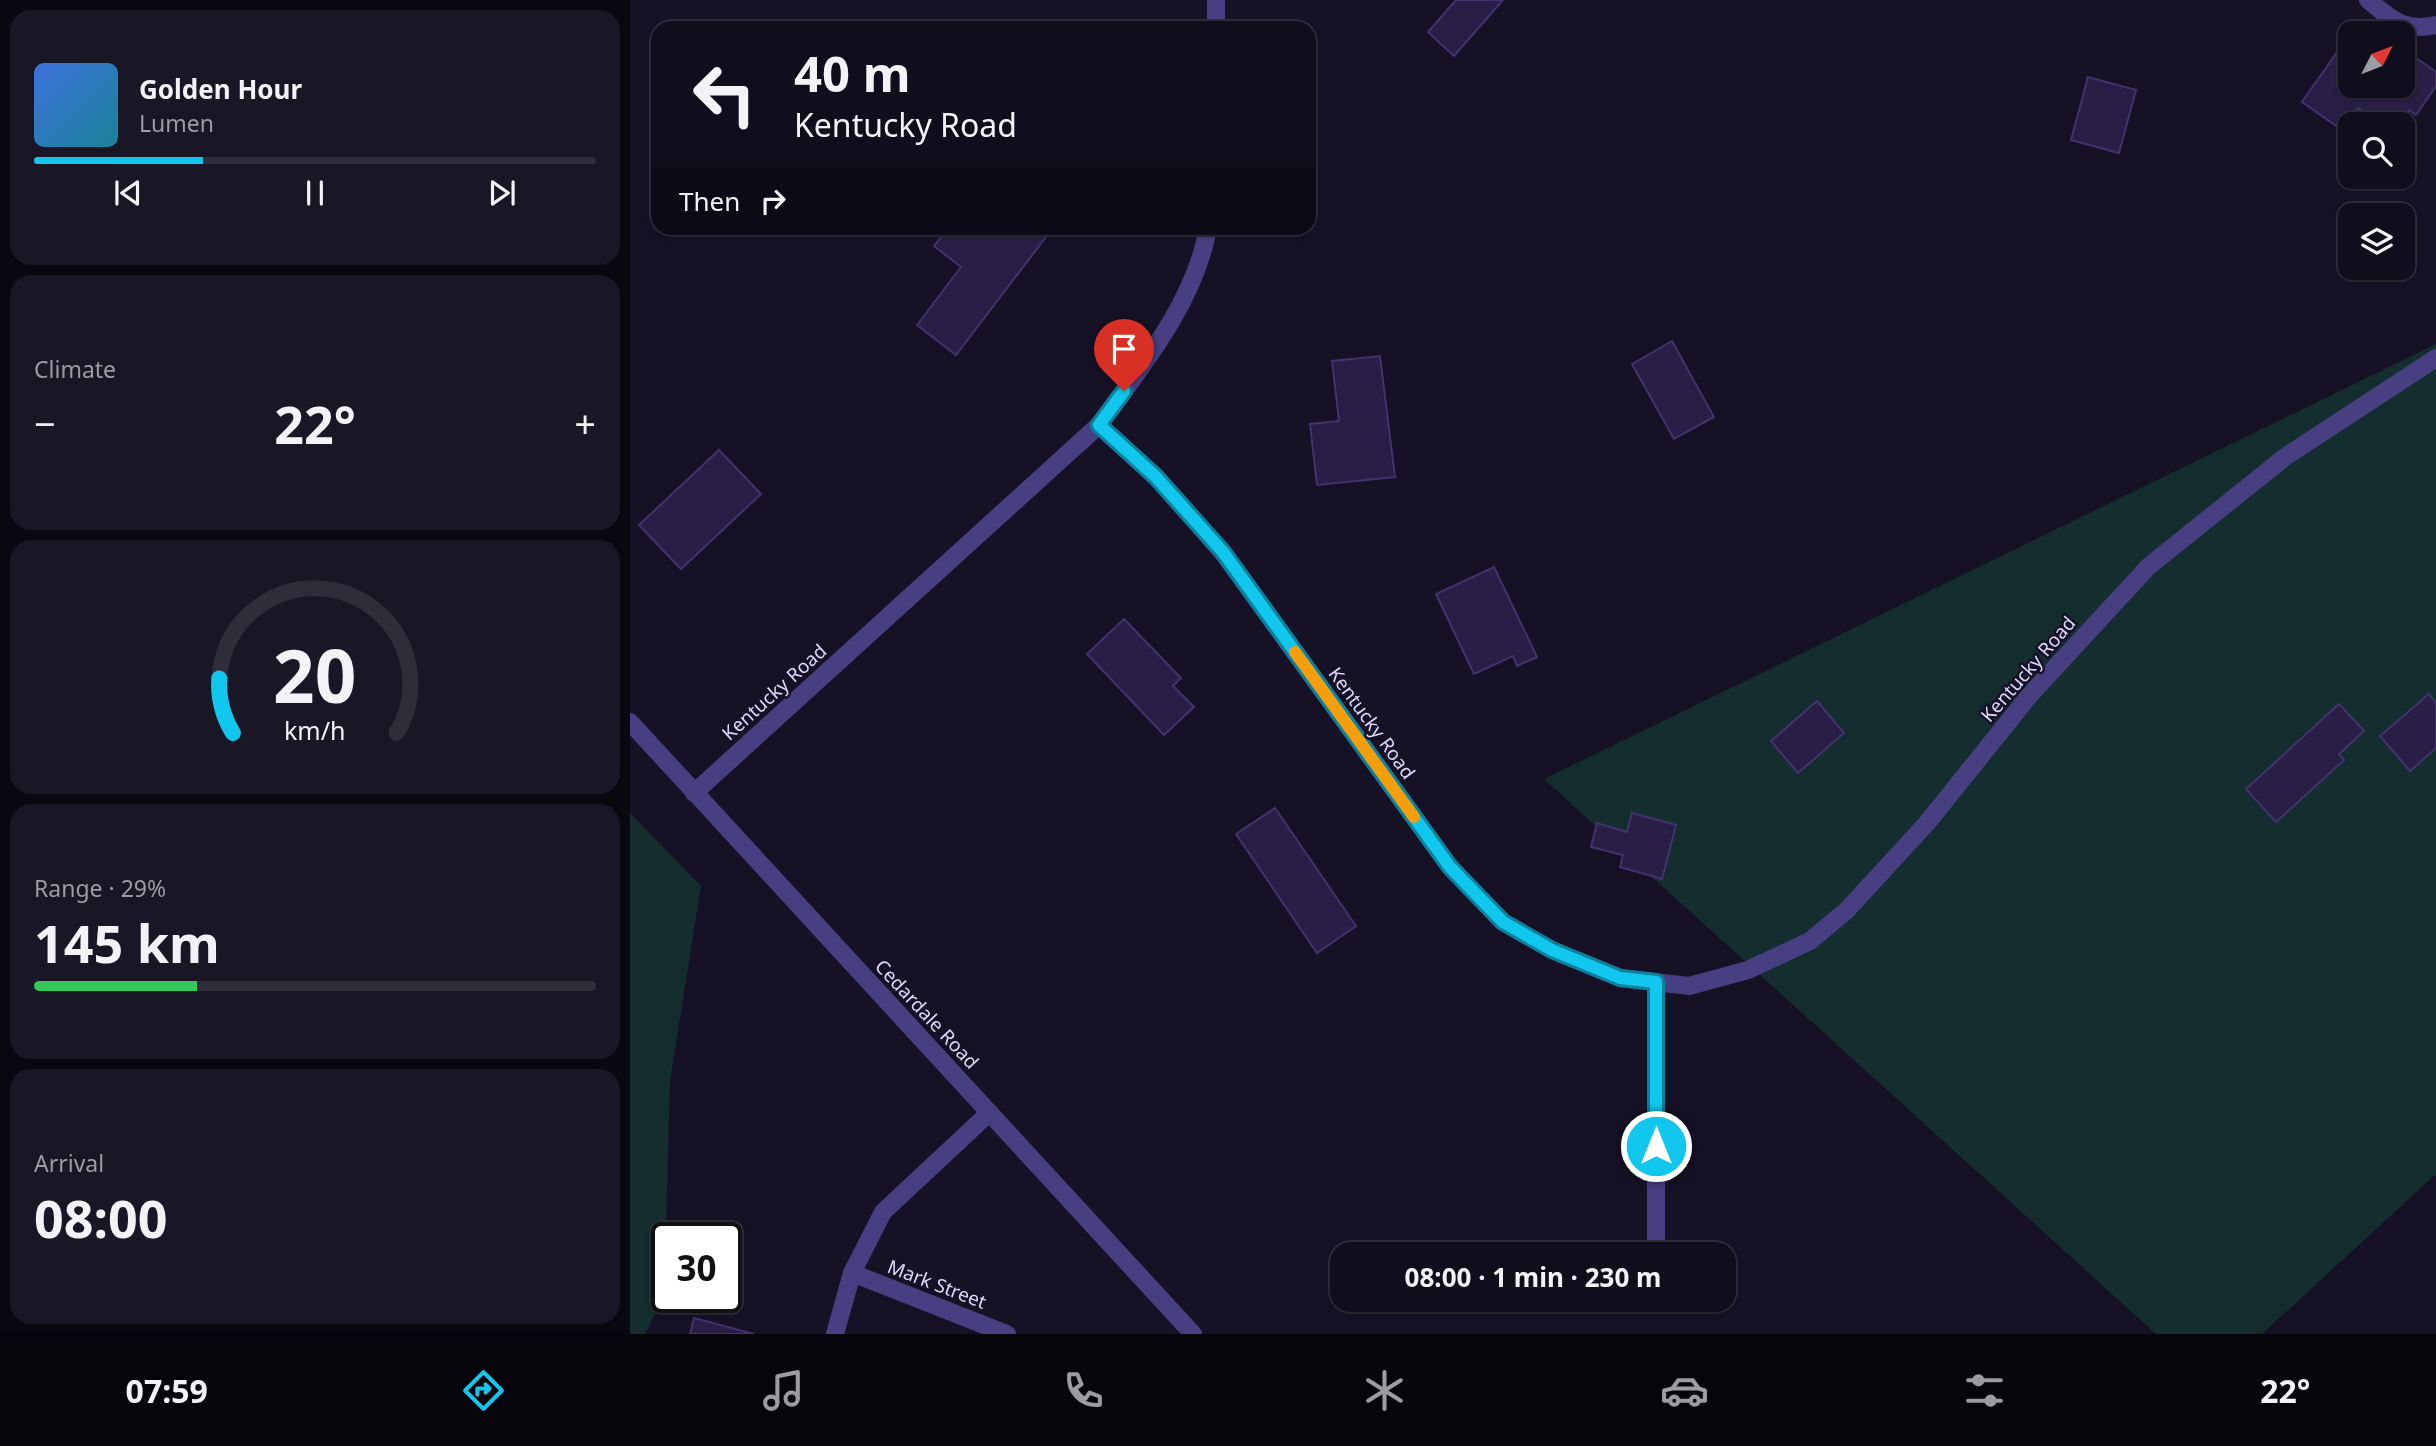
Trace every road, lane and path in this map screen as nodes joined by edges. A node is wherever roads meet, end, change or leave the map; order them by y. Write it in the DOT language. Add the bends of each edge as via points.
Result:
graph roads {
  1 [pos="1216,0"];
  2 [pos="2368,0"];
  3 [pos="1216,21"];
  4 [pos="2436,25"];
  5 [pos="1206,235"];
  6 [pos="2436,358"];
  7 [pos="1099,425"];
  8 [pos="630,722"];
  9 [pos="694,793"];
  10 [pos="1656,982"];
  11 [pos="989,1113"];
  12 [pos="1656,1242"];
  13 [pos="852,1273"];
  14 [pos="835,1334"];
  15 [pos="1007,1334"];
  16 [pos="1193,1334"];
  1 -- 3 [label="street"];
  2 -- 4 [label="street" via="2398,24 2418,29"];
  5 -- 7 [label="street, Kentucky Road" via="1185,296 1149,357"];
  6 -- 10 [label="street, Kentucky Road" via="2285,457 2149,566 2029,696 1927,823 1847,910 1810,941 1748,970 1689,986"];
  7 -- 9 [label="street, Kentucky Road"];
  7 -- 10 [label="street, Kentucky Road" via="1156,477 1223,552 1450,867 1503,922 1552,950 1620,978"];
  8 -- 9 [label="street, Cedardale Road"];
  9 -- 11 [label="street, Cedardale Road"];
  10 -- 12 [label="street"];
  11 -- 13 [label="street" via="883,1212"];
  11 -- 16 [label="street, Cedardale Road"];
  13 -- 14 [label="street"];
  13 -- 15 [label="street, Mark Street"];
}
